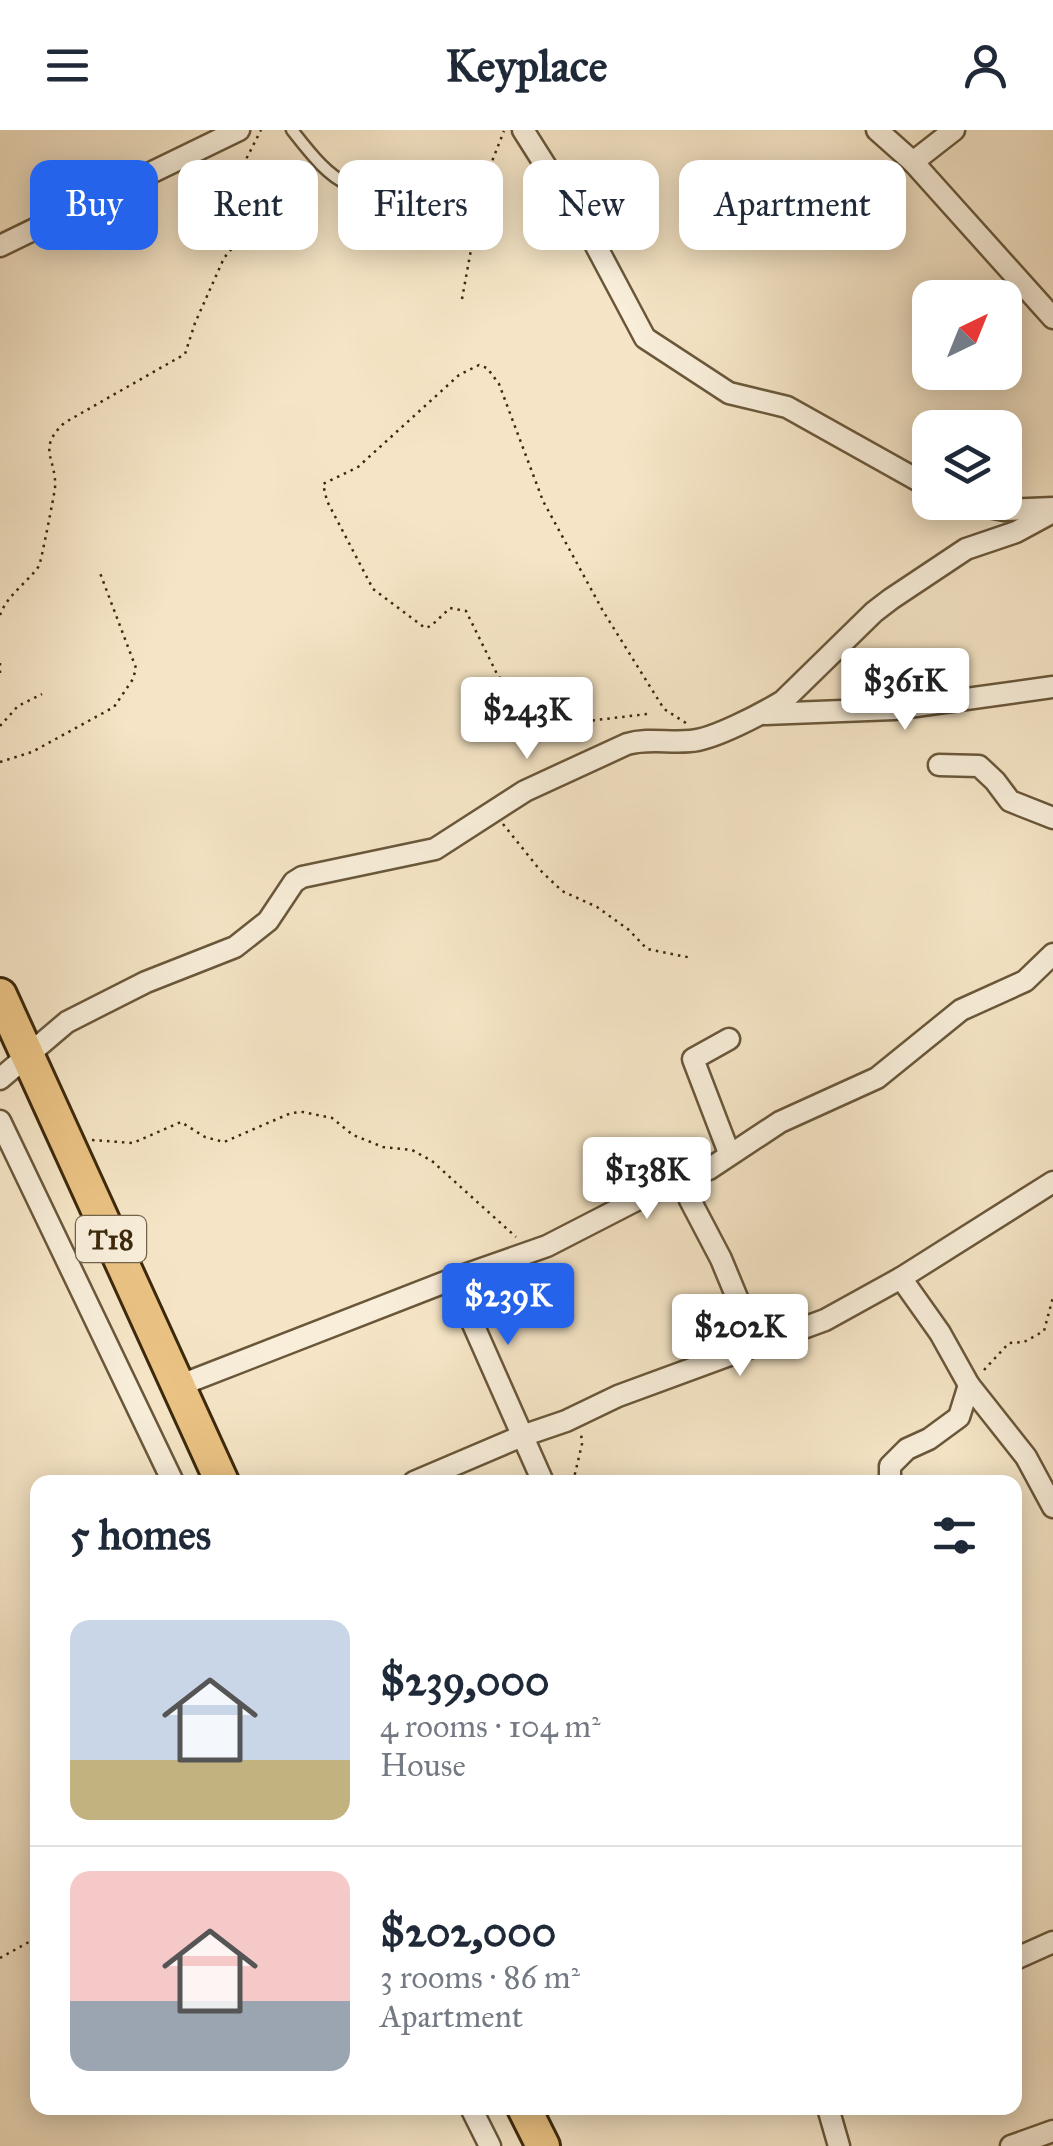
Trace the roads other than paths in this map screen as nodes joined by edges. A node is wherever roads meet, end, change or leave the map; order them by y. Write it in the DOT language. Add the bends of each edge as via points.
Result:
graph roads {
  1 [pos="239,130"];
  2 [pos="292,130"];
  3 [pos="522,130"];
  4 [pos="876,130"];
  5 [pos="954,130"];
  6 [pos="913,162"];
  7 [pos="338,176"];
  8 [pos="0,246"];
  9 [pos="1053,318"];
  10 [pos="912,477"];
  11 [pos="1022,510"];
  12 [pos="1053,510"];
  13 [pos="1053,688"];
  14 [pos="753,715"];
  15 [pos="940,764"];
  16 [pos="1053,818"];
  17 [pos="1053,954"];
  18 [pos="0,995"];
  19 [pos="729,1039"];
  20 [pos="28,1053"];
  21 [pos="0,1079"];
  22 [pos="0,1121"];
  23 [pos="729,1153"];
  24 [pos="686,1177"];
  25 [pos="1053,1182"];
  26 [pos="901,1278"];
  27 [pos="452,1279"];
  28 [pos="757,1346"];
  29 [pos="178,1386"];
  30 [pos="969,1386"];
  31 [pos="522,1436"];
  32 [pos="170,1475"];
  33 [pos="219,1475"];
  34 [pos="430,1475"];
  35 [pos="540,1475"];
  36 [pos="890,1475"];
  37 [pos="1053,1507"];
  38 [pos="1053,1942"];
  39 [pos="1022,1956"];
  40 [pos="474,2115"];
  41 [pos="528,2115"];
  42 [pos="830,2115"];
  43 [pos="1053,2131"];
  44 [pos="490,2146"];
  45 [pos="543,2146"];
  46 [pos="839,2146"];
  47 [pos="1011,2146"];
  1 -- 8 [label="street"];
  2 -- 7 [label="lane"];
  3 -- 10 [label="street" via="645,338 729,393 787,407"];
  4 -- 6 [label="street"];
  5 -- 6 [label="street"];
  6 -- 9 [label="street"];
  11 -- 12 [label="street"];
  12 -- 14 [label="street" via="958,553 874,612 784,700"];
  13 -- 14 [label="street" via="894,709"];
  14 -- 20 [label="street" via="715,736 627,744 525,791 430,851 302,877 260,930 235,947 146,982 68,1022"];
  15 -- 16 [label="street" via="978,766 1010,801"];
  17 -- 23 [label="street" via="1024,981 961,1010 877,1078"];
  18 -- 20 [label="highway, T18"];
  19 -- 23 [label="street" via="693,1059"];
  20 -- 21 [label="street"];
  20 -- 29 [label="highway, T18"];
  22 -- 32 [label="street"];
  23 -- 24 [label="street"];
  24 -- 27 [label="street" via="547,1246"];
  24 -- 28 [label="street" via="690,1200"];
  25 -- 26 [label="street"];
  26 -- 28 [label="street" via="825,1320"];
  26 -- 30 [label="street"];
  27 -- 29 [label="street"];
  27 -- 31 [label="street"];
  28 -- 31 [label="street"];
  29 -- 33 [label="highway, T18"];
  30 -- 36 [label="street" via="958,1417 899,1457"];
  30 -- 37 [label="street" via="1026,1457"];
  31 -- 34 [label="street"];
  31 -- 35 [label="street"];
  38 -- 39 [label="street"];
  40 -- 44 [label="street"];
  41 -- 45 [label="highway"];
  42 -- 46 [label="street"];
  43 -- 47 [label="street"];
}
